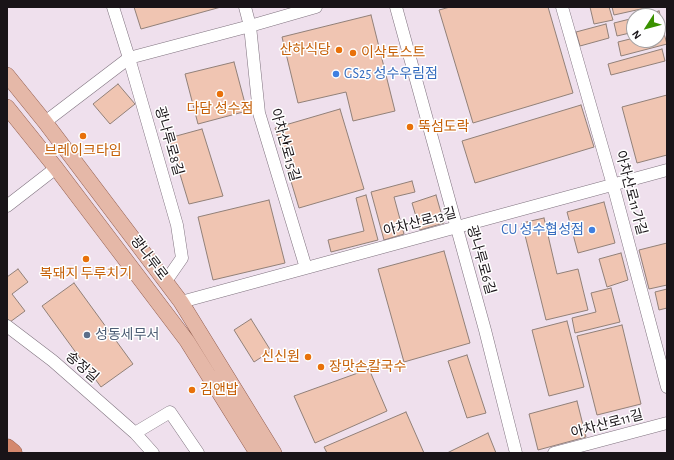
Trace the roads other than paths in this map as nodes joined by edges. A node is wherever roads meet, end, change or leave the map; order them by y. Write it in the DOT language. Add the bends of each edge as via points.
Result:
graph roads {
  1 [pos="113,7"];
  2 [pos="245,7"];
  3 [pos="316,7"];
  4 [pos="396,7"];
  5 [pos="562,7"];
  6 [pos="250,26"];
  7 [pos="129,58"];
  8 [pos="7,75"];
  9 [pos="7,107"];
  10 [pos="44,122"];
  11 [pos="56,168"];
  12 [pos="667,170"];
  13 [pos="614,185"];
  14 [pos="7,206"];
  15 [pos="456,228"];
  16 [pos="306,268"];
  17 [pos="166,281"];
  18 [pos="181,302"];
  19 [pos="7,326"];
  20 [pos="667,387"];
  21 [pos="667,423"];
  22 [pos="135,433"];
  23 [pos="7,448"];
  24 [pos="13,453"];
  25 [pos="153,453"];
  26 [pos="198,453"];
  27 [pos="257,453"];
  28 [pos="274,453"];
  29 [pos="516,453"];
  30 [pos="554,453"];
  1 -- 7 [label="street, 광나루로8길"];
  2 -- 6 [label="street, 아차산로15길"];
  3 -- 6 [label="street"];
  4 -- 15 [label="street, 광나루로6길"];
  5 -- 13 [label="street, 아차산로11가길"];
  6 -- 7 [label="street"];
  6 -- 16 [label="street, 아차산로15길" via="258,113"];
  7 -- 10 [label="street"];
  7 -- 17 [label="street, 광나루로8길" via="178,231 182,258"];
  8 -- 10 [label="main road, 광나루로"];
  9 -- 11 [label="main road, 광나루로"];
  10 -- 17 [label="main road, 광나루로"];
  11 -- 14 [label="street"];
  11 -- 27 [label="main road, 광나루로" via="187,341"];
  12 -- 13 [label="street, 아차산로13길"];
  13 -- 15 [label="street, 아차산로13길"];
  13 -- 20 [label="street, 아차산로11가길"];
  15 -- 16 [label="street, 아차산로13길"];
  15 -- 29 [label="street, 광나루로6길"];
  16 -- 18 [label="street, 아차산로13길"];
  17 -- 18 [label="main road, 광나루로"];
  18 -- 28 [label="main road, 광나루로"];
  19 -- 22 [label="street, 송정길" via="53,361"];
  21 -- 30 [label="street, 아차산로11길"];
  22 -- 25 [label="street, 송정길"];
  22 -- 26 [label="street" via="170,412"];
  23 -- 24 [label="highway"];
}
